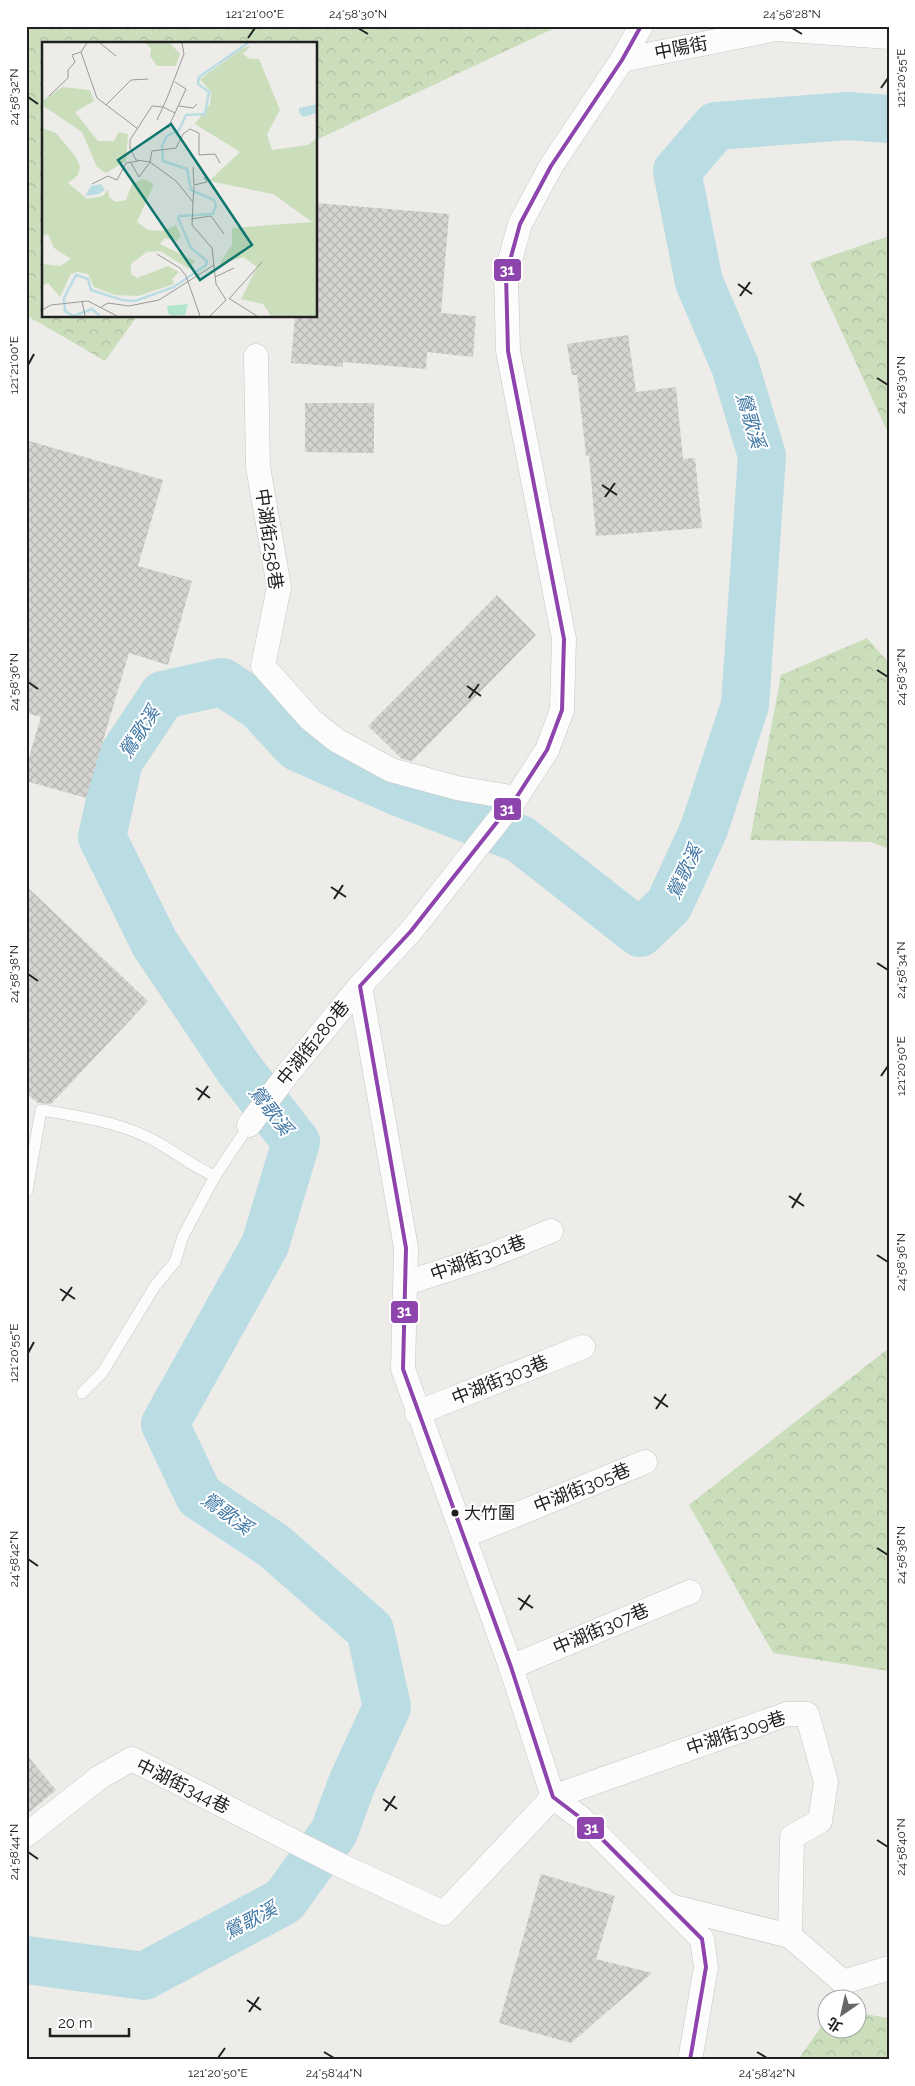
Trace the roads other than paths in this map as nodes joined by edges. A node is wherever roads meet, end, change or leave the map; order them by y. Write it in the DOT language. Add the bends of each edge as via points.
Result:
graph roads {
  1 [pos="642,26"];
  2 [pos="889,37"];
  3 [pos="622,60"];
  4 [pos="256,356"];
  5 [pos="509,806"];
  6 [pos="360,986"];
  7 [pos="249,1125"];
  8 [pos="215,1176"];
  9 [pos="27,1191"];
  10 [pos="551,1231"];
  11 [pos="406,1283"];
  12 [pos="583,1347"];
  13 [pos="82,1393"];
  14 [pos="417,1413"];
  15 [pos="645,1462"];
  16 [pos="464,1536"];
  17 [pos="690,1592"];
  18 [pos="511,1666"];
  19 [pos="553,1797"];
  20 [pos="26,1835"];
  21 [pos="670,1906"];
  22 [pos="790,1936"];
  23 [pos="889,1968"];
  24 [pos="690,2060"];
  1 -- 3 [label="street, 中湖街280巷"];
  2 -- 3 [label="street, 中陽街" via="776,29"];
  3 -- 5 [label="street, 中湖街280巷" via="542,182 520,224 506,275 508,351 564,639 562,710 547,750"];
  4 -- 5 [label="street, 中湖街258巷" via="258,467 279,588 263,666 310,719 336,740 391,770"];
  5 -- 6 [label="street, 中湖街280巷" via="411,931"];
  6 -- 7 [label="street, 中湖街280巷"];
  6 -- 11 [label="street" via="406,1248"];
  7 -- 8 [label="lane"];
  8 -- 9 [label="lane" via="148,1137 115,1123 41,1110"];
  8 -- 13 [label="lane" via="183,1236 175,1262 155,1286 102,1373"];
  10 -- 11 [label="street, 中湖街301巷" via="487,1257"];
  11 -- 14 [label="street" via="402,1369"];
  12 -- 14 [label="street, 中湖街303巷"];
  14 -- 16 [label="street"];
  15 -- 16 [label="street, 中湖街305巷"];
  16 -- 18 [label="street"];
  17 -- 18 [label="street, 中湖街307巷"];
  18 -- 19 [label="street"];
  19 -- 20 [label="street, 中湖街344巷" via="444,1912 340,1865 132,1759 100,1777"];
  19 -- 21 [label="street" via="582,1819"];
  19 -- 22 [label="street, 中湖街309巷" via="786,1714 807,1714 826,1782 820,1822 792,1837"];
  21 -- 22 [label="street"];
  21 -- 24 [label="street" via="702,1939 706,1967"];
  22 -- 23 [label="street" via="843,1982"];
}
